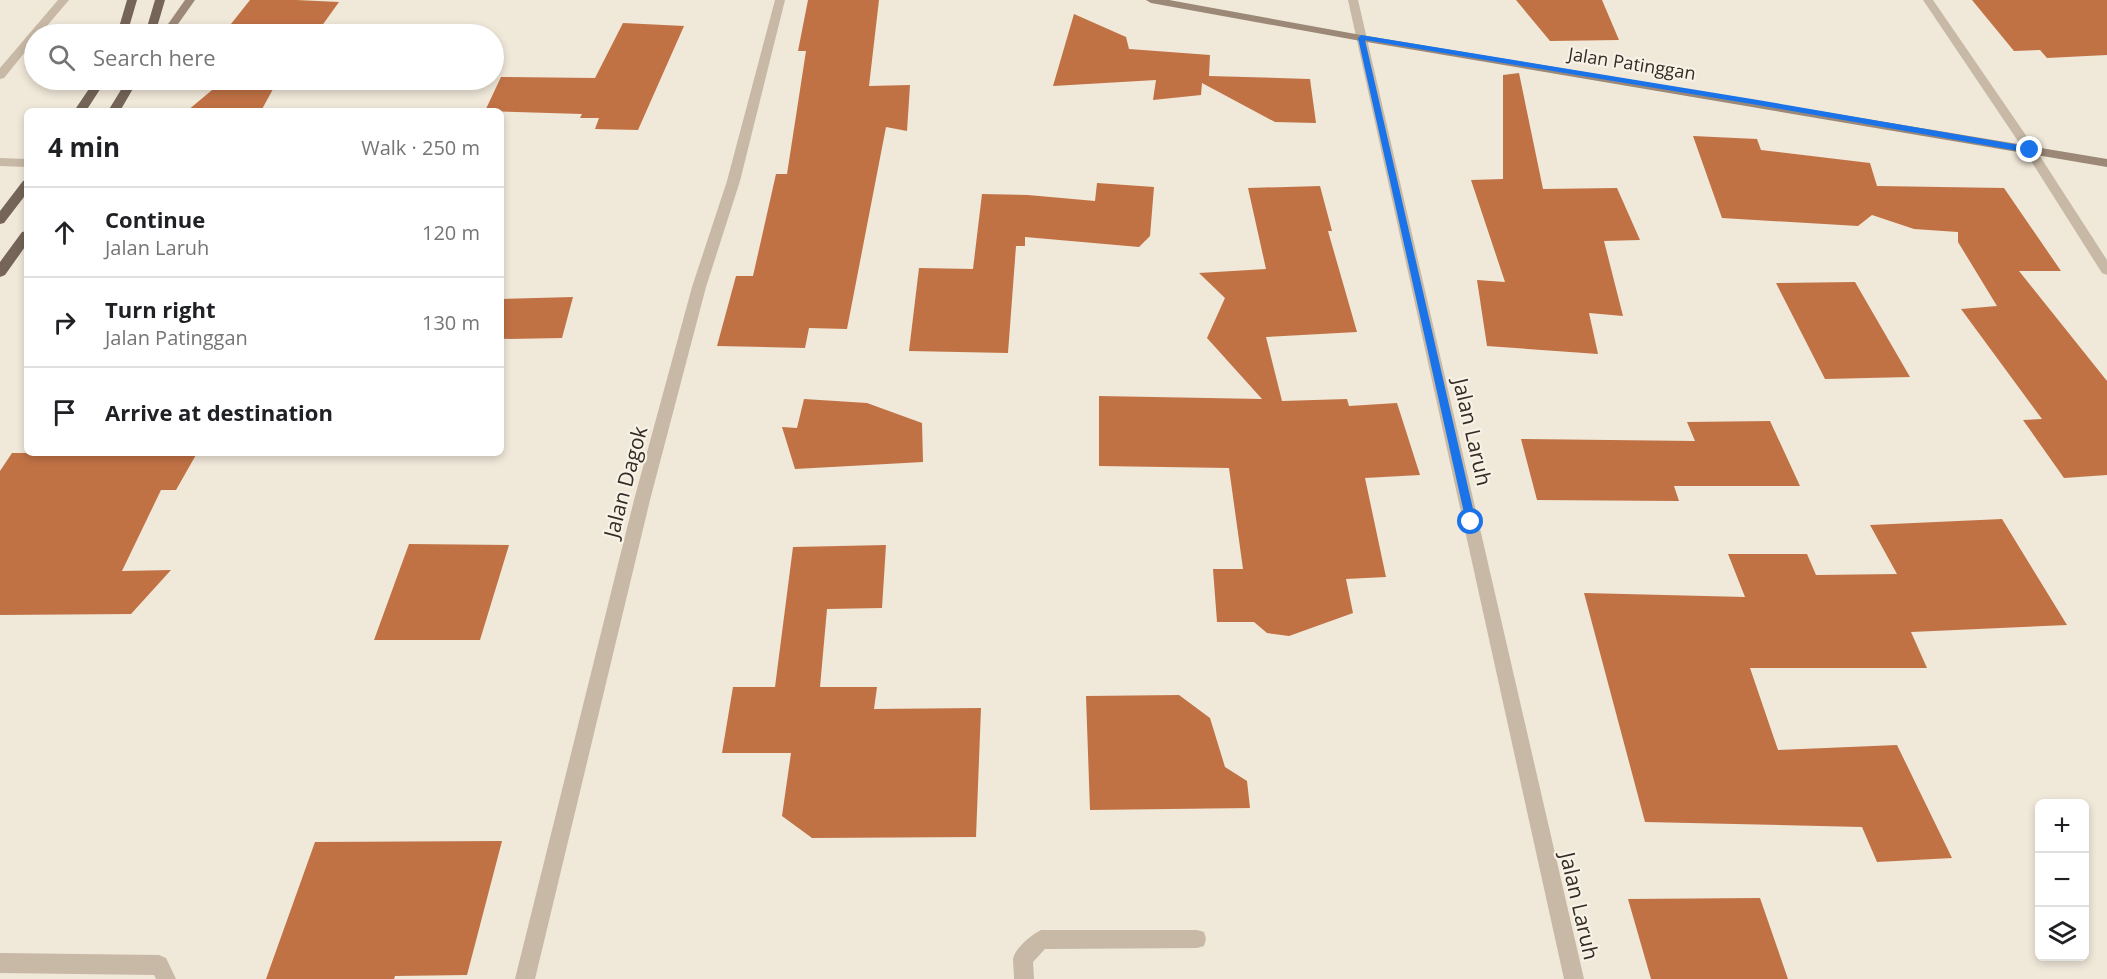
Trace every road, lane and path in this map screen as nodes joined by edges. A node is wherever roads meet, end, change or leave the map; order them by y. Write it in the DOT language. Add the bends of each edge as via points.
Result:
graph roads {
  1 [pos="64,0"];
  2 [pos="132,0"];
  3 [pos="160,0"];
  4 [pos="190,0"];
  5 [pos="780,0"];
  6 [pos="1151,0"];
  7 [pos="1353,0"];
  8 [pos="1928,0"];
  9 [pos="44,24"];
  10 [pos="125,24"];
  11 [pos="153,24"];
  12 [pos="173,24"];
  13 [pos="1361,38"];
  14 [pos="24,48"];
  15 [pos="0,75"];
  16 [pos="93,90"];
  17 [pos="128,90"];
  18 [pos="82,108"];
  19 [pos="116,108"];
  20 [pos="2030,150"];
  21 [pos="0,162"];
  22 [pos="24,163"];
  23 [pos="2107,163"];
  24 [pos="24,188"];
  25 [pos="0,220"];
  26 [pos="24,239"];
  27 [pos="2107,270"];
  28 [pos="0,272"];
  29 [pos="1197,939"];
  30 [pos="0,963"];
  31 [pos="166,979"];
  32 [pos="525,979"];
  33 [pos="1024,979"];
  34 [pos="1574,979"];
  1 -- 9 [label="street"];
  2 -- 10 [label="main road"];
  3 -- 11 [label="main road"];
  4 -- 12 [label="main road"];
  5 -- 32 [label="street, Jalan Dagok" via="642,500"];
  6 -- 13 [label="main road, Jalan Patinggan"];
  7 -- 13 [label="street, Jalan Laruh"];
  8 -- 20 [label="street"];
  13 -- 20 [label="main road, Jalan Patinggan"];
  13 -- 34 [label="street, Jalan Laruh"];
  14 -- 15 [label="street"];
  16 -- 18 [label="main road"];
  17 -- 19 [label="main road"];
  20 -- 23 [label="main road, Jalan Patinggan"];
  20 -- 27 [label="street"];
  21 -- 22 [label="street"];
  24 -- 25 [label="main road"];
  26 -- 28 [label="main road"];
  29 -- 33 [label="street" via="1041,940 1023,958"];
  30 -- 31 [label="street" via="159,965"];
}
